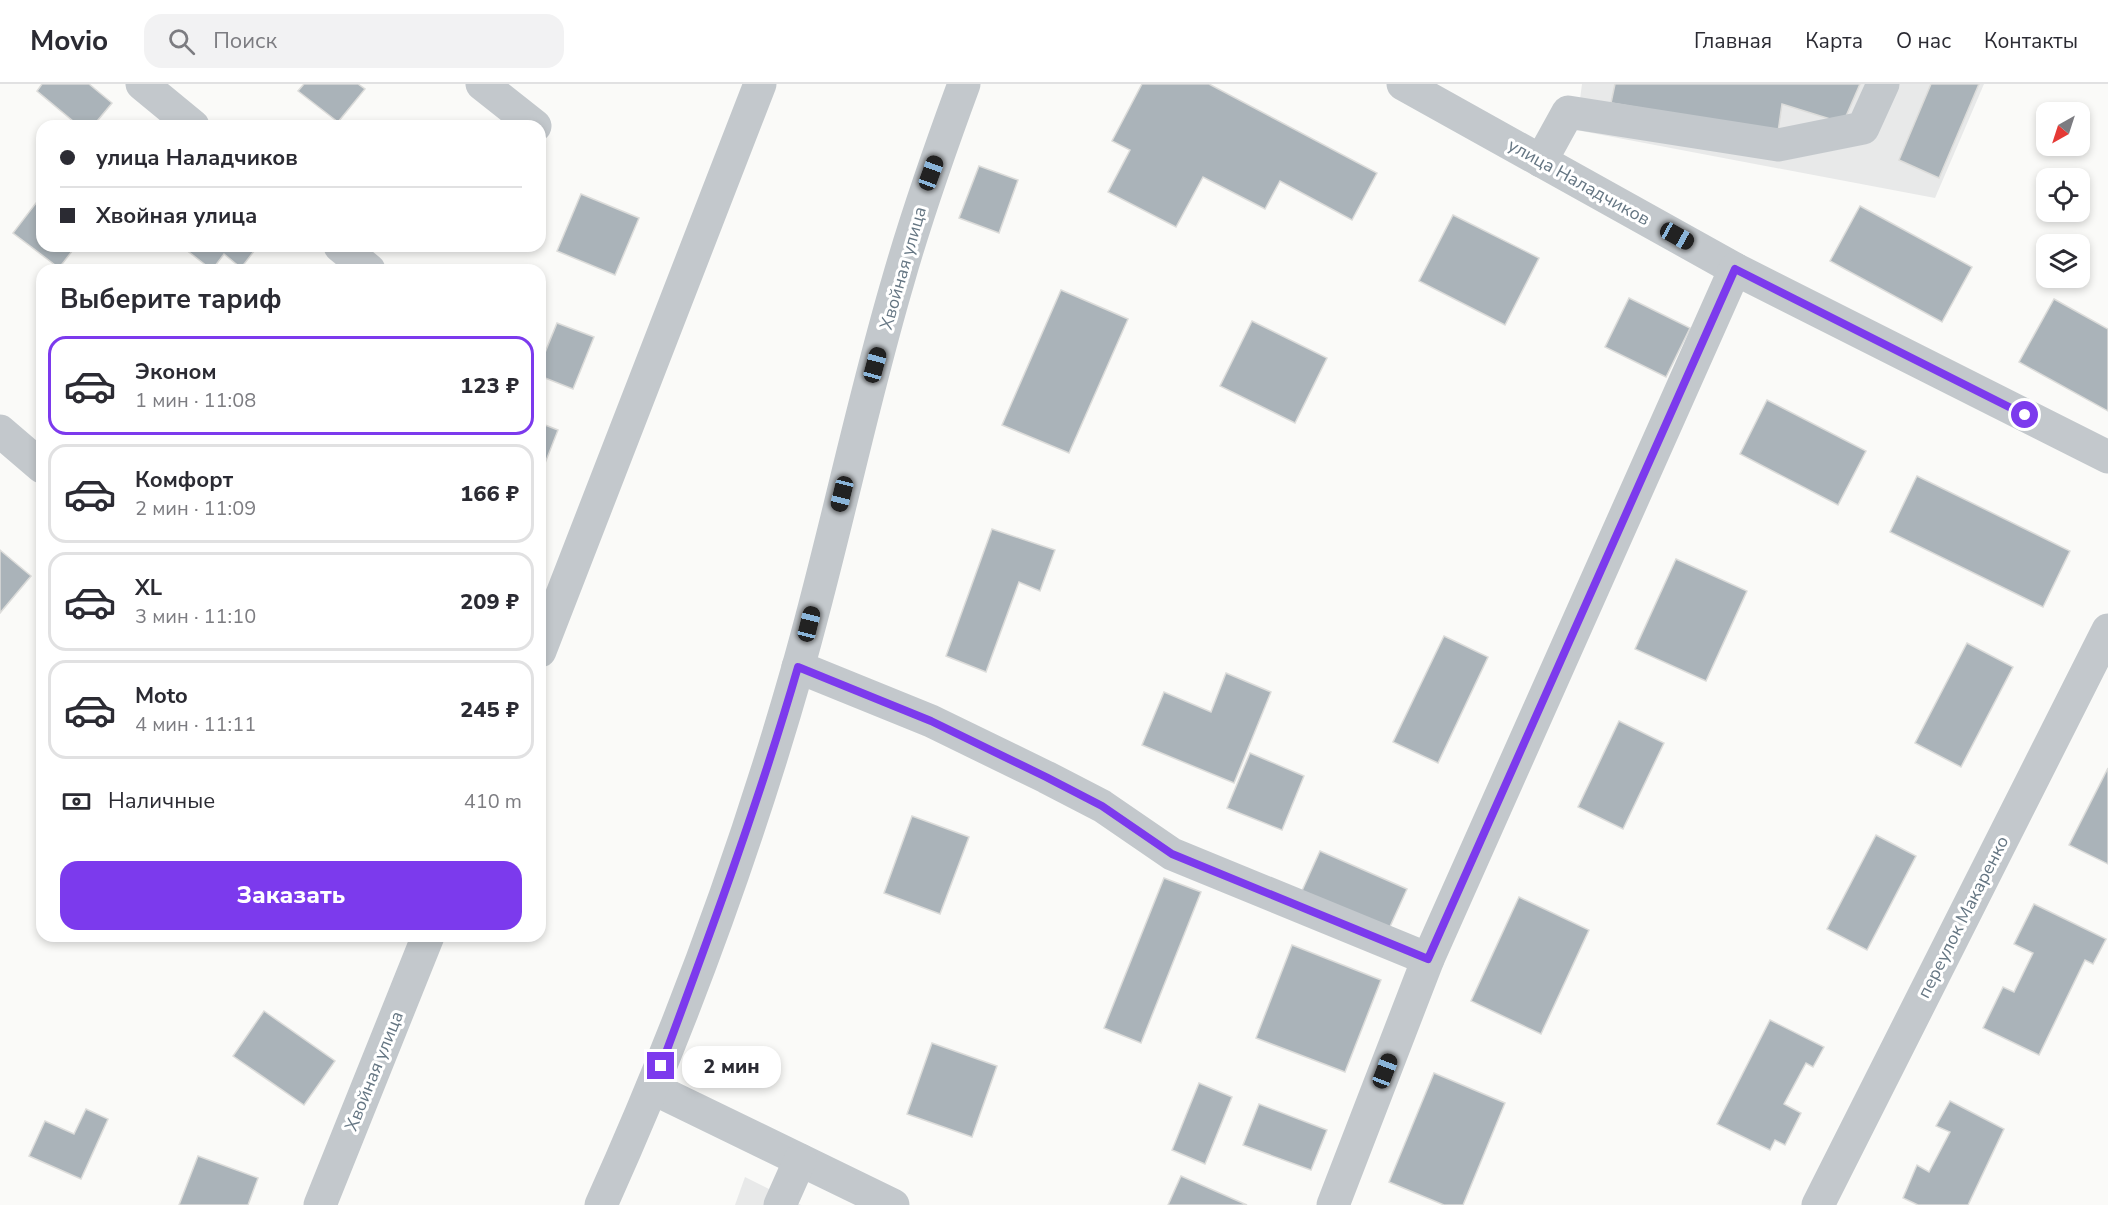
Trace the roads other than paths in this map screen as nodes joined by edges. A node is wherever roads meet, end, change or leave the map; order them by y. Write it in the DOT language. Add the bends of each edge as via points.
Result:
graph roads {
  1 [pos="142,84"];
  2 [pos="482,84"];
  3 [pos="760,84"];
  4 [pos="964,84"];
  5 [pos="1403,84"];
  6 [pos="1883,84"];
  7 [pos="1571,98"];
  8 [pos="186,120"];
  9 [pos="528,120"];
  10 [pos="1541,161"];
  11 [pos="347,252"];
  12 [pos="362,264"];
  13 [pos="1735,269"];
  14 [pos="0,431"];
  15 [pos="2108,457"];
  16 [pos="36,463"];
  17 [pos="2108,630"];
  18 [pos="546,636"];
  19 [pos="798,667"];
  20 [pos="426,942"];
  21 [pos="1428,959"];
  22 [pos="652,1088"];
  23 [pos="800,1160"];
  24 [pos="320,1205"];
  25 [pos="601,1205"];
  26 [pos="780,1205"];
  27 [pos="893,1205"];
  28 [pos="1333,1205"];
  29 [pos="1818,1205"];
  1 -- 8 [label="street"];
  2 -- 9 [label="street"];
  3 -- 18 [label="street"];
  4 -- 19 [label="street, Хвойная улица" via="897,281"];
  5 -- 10 [label="street, улица Наладчиков"];
  6 -- 7 [label="street" via="1863,128 1778,146"];
  7 -- 10 [label="street"];
  10 -- 13 [label="street, улица Наладчиков"];
  11 -- 12 [label="street"];
  13 -- 15 [label="street, улица Наладчиков"];
  13 -- 21 [label="street"];
  14 -- 16 [label="street"];
  17 -- 29 [label="street, переулок Макаренко"];
  19 -- 21 [label="street" via="931,721 1046,777 1102,806 1172,854"];
  19 -- 22 [label="street, Хвойная улица" via="720,910"];
  20 -- 24 [label="street, Хвойная улица"];
  21 -- 28 [label="street"];
  22 -- 23 [label="street"];
  22 -- 25 [label="street, Хвойная улица"];
  23 -- 26 [label="street"];
  23 -- 27 [label="street"];
}
